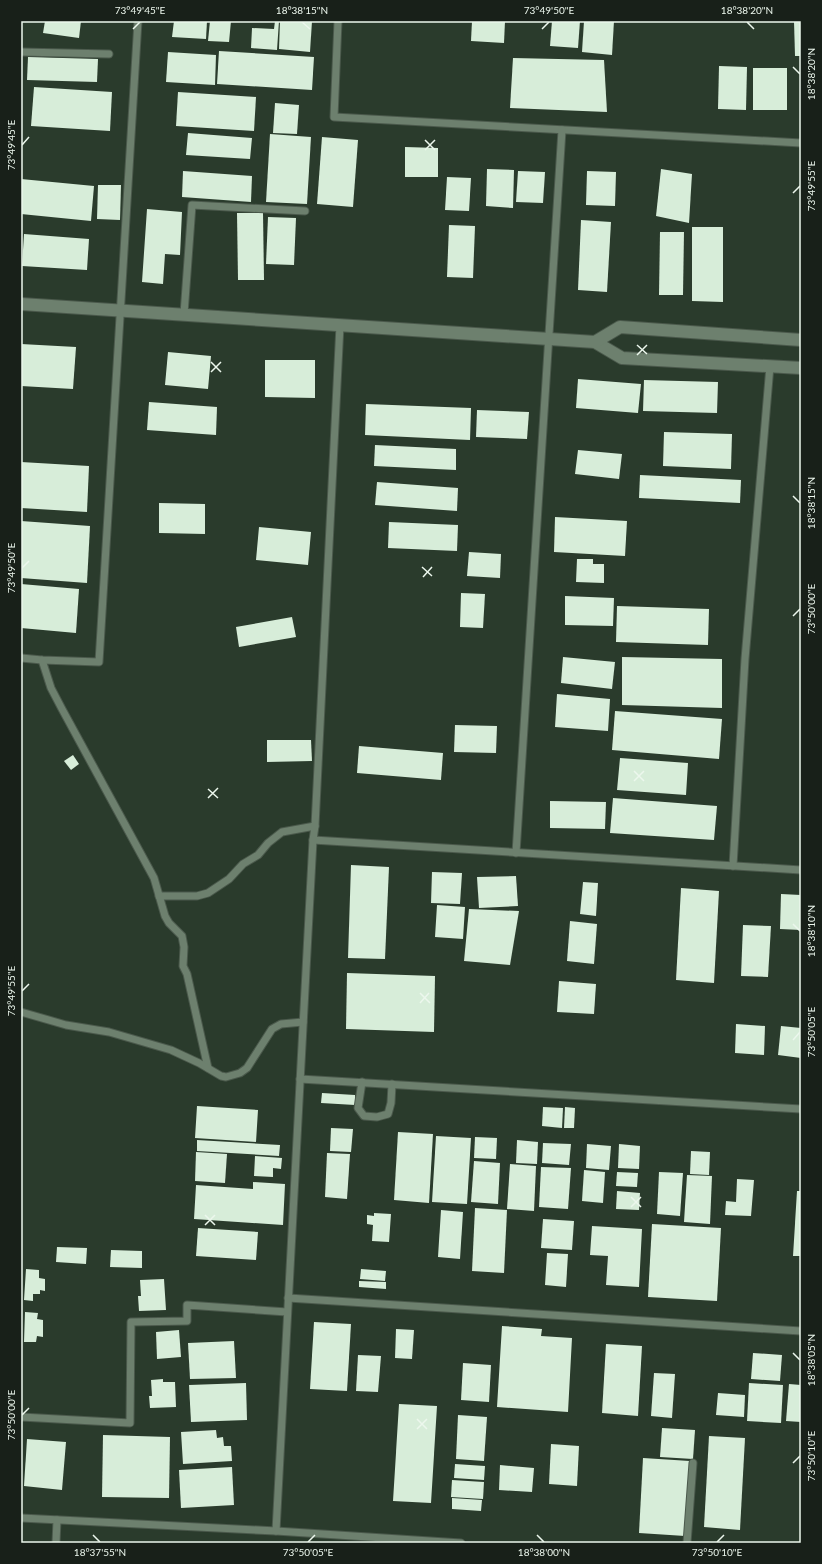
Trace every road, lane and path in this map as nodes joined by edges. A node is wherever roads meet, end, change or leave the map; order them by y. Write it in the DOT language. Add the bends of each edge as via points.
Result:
graph roads {
  1 [pos="138,21"];
  2 [pos="338,21"];
  3 [pos="21,52"];
  4 [pos="109,54"];
  5 [pos="562,130"];
  6 [pos="801,143"];
  7 [pos="305,212"];
  8 [pos="21,304"];
  9 [pos="120,310"];
  10 [pos="184,314"];
  11 [pos="340,325"];
  12 [pos="549,339"];
  13 [pos="801,340"];
  14 [pos="595,342"];
  15 [pos="770,366"];
  16 [pos="801,368"];
  17 [pos="21,658"];
  18 [pos="42,660"];
  19 [pos="314,826"];
  20 [pos="313,840"];
  21 [pos="516,853"];
  22 [pos="733,866"];
  23 [pos="801,870"];
  24 [pos="159,896"];
  25 [pos="21,1012"];
  26 [pos="303,1022"];
  27 [pos="208,1068"];
  28 [pos="300,1078"];
  29 [pos="362,1082"];
  30 [pos="392,1084"];
  31 [pos="801,1109"];
  32 [pos="288,1298"];
  33 [pos="287,1312"];
  34 [pos="801,1331"];
  35 [pos="21,1417"];
  36 [pos="693,1463"];
  37 [pos="21,1518"];
  38 [pos="58,1520"];
  39 [pos="276,1531"];
  40 [pos="56,1543"];
  41 [pos="461,1543"];
  42 [pos="687,1543"];
  1 -- 9 [label="lane"];
  2 -- 5 [label="lane" via="334,117"];
  3 -- 4 [label="lane"];
  5 -- 6 [label="lane"];
  5 -- 12 [label="lane"];
  7 -- 10 [label="lane" via="192,205"];
  8 -- 9 [label="street"];
  9 -- 10 [label="street"];
  9 -- 18 [label="lane" via="99,662"];
  10 -- 11 [label="street"];
  11 -- 12 [label="street"];
  11 -- 19 [label="lane"];
  12 -- 14 [label="street"];
  12 -- 21 [label="lane"];
  13 -- 14 [label="street" via="620,327"];
  14 -- 15 [label="street" via="622,358"];
  15 -- 16 [label="street"];
  15 -- 22 [label="lane" via="745,659"];
  17 -- 18 [label="lane"];
  18 -- 24 [label="lane" via="52,688 154,878"];
  19 -- 20 [label="lane"];
  19 -- 24 [label="lane" via="282,832 229,879 208,893 197,896"];
  20 -- 21 [label="lane"];
  20 -- 26 [label="lane"];
  21 -- 22 [label="lane"];
  22 -- 23 [label="lane"];
  24 -- 27 [label="lane" via="169,923 184,941 183,966"];
  25 -- 27 [label="lane" via="66,1025 109,1032 171,1050"];
  26 -- 27 [label="lane" via="281,1024 272,1029 247,1068 240,1074 226,1077"];
  26 -- 28 [label="lane"];
  28 -- 29 [label="lane"];
  28 -- 32 [label="lane"];
  29 -- 30 [label="lane"];
  29 -- 30 [label="lane" via="358,1108 364,1116 377,1117 388,1114"];
  30 -- 31 [label="lane"];
  32 -- 33 [label="lane"];
  32 -- 34 [label="lane"];
  33 -- 35 [label="lane" via="187,1305 187,1321 131,1322 130,1423"];
  33 -- 39 [label="lane"];
  36 -- 42 [label="lane"];
  37 -- 38 [label="lane"];
  38 -- 39 [label="lane"];
  38 -- 40 [label="lane"];
  39 -- 41 [label="lane"];
}
